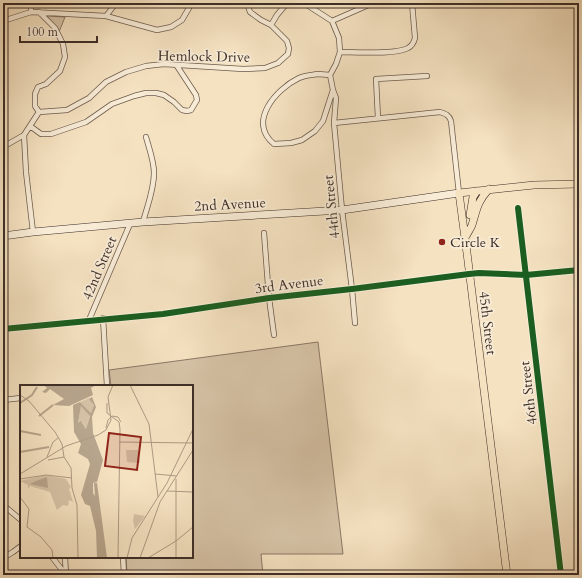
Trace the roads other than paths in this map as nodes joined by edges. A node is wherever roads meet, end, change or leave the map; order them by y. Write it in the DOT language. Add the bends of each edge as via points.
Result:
graph roads {
  1 [pos="31,3"];
  2 [pos="116,3"];
  3 [pos="189,3"];
  4 [pos="247,3"];
  5 [pos="287,3"];
  6 [pos="304,3"];
  7 [pos="373,3"];
  8 [pos="412,3"];
  9 [pos="31,12"];
  10 [pos="39,12"];
  11 [pos="106,16"];
  12 [pos="3,21"];
  13 [pos="332,21"];
  14 [pos="271,25"];
  15 [pos="340,52"];
  16 [pos="177,66"];
  17 [pos="330,75"];
  18 [pos="427,76"];
  19 [pos="333,90"];
  20 [pos="39,112"];
  21 [pos="378,118"];
  22 [pos="334,123"];
  23 [pos="30,126"];
  24 [pos="24,135"];
  25 [pos="146,137"];
  26 [pos="3,147"];
  27 [pos="579,184"];
  28 [pos="490,189"];
  29 [pos="477,190"];
  30 [pos="459,192"];
  31 [pos="518,208"];
  32 [pos="342,210"];
  33 [pos="143,222"];
  34 [pos="130,224"];
  35 [pos="469,229"];
  36 [pos="33,232"];
  37 [pos="264,233"];
  38 [pos="3,236"];
  39 [pos="466,238"];
  40 [pos="579,270"];
  41 [pos="469,274"];
  42 [pos="526,275"];
  43 [pos="352,289"];
  44 [pos="269,298"];
  45 [pos="103,318"];
  46 [pos="89,320"];
  47 [pos="355,323"];
  48 [pos="3,329"];
  49 [pos="274,335"];
  50 [pos="107,385"];
  51 [pos="20,398"];
  52 [pos="3,400"];
  53 [pos="3,505"];
  54 [pos="20,519"];
  55 [pos="20,547"];
  56 [pos="3,558"];
  57 [pos="53,558"];
  58 [pos="65,558"];
  59 [pos="123,558"];
  60 [pos="66,575"];
  61 [pos="124,575"];
  62 [pos="507,575"];
  63 [pos="561,575"];
  1 -- 9 [label="street"];
  2 -- 11 [label="street"];
  3 -- 11 [label="street" via="182,20 171,27 157,30"];
  4 -- 14 [label="street" via="250,12"];
  5 -- 14 [label="street"];
  6 -- 13 [label="street"];
  7 -- 13 [label="street"];
  8 -- 15 [label="street" via="415,38 409,48 392,51"];
  9 -- 10 [label="street"];
  9 -- 12 [label="street"];
  10 -- 11 [label="street"];
  10 -- 20 [label="street" via="55,28 65,57 60,71 46,84 38,87 35,106"];
  13 -- 15 [label="street" via="339,38"];
  14 -- 16 [label="street, Hemlock Drive" via="287,41 289,48 288,54 278,63 265,68 242,69"];
  15 -- 17 [label="street"];
  16 -- 20 [label="street, Hemlock Drive" via="146,66 126,72 106,82 89,98 67,110"];
  16 -- 23 [label="street" via="196,95 197,100 191,110 182,110 164,96 146,93 112,104 86,122 51,134 41,134"];
  17 -- 19 [label="street"];
  17 -- 19 [label="street" via="300,78 278,93 264,117 263,125 268,139 274,144 282,145 302,140 315,131 323,121"];
  18 -- 21 [label="street" via="376,79"];
  19 -- 22 [label="street, 44th Street" via="336,98"];
  20 -- 23 [label="street"];
  21 -- 22 [label="street"];
  21 -- 30 [label="street, 45th Street" via="440,112 449,116"];
  22 -- 32 [label="street, 44th Street"];
  23 -- 24 [label="street"];
  24 -- 26 [label="street"];
  24 -- 36 [label="street"];
  25 -- 33 [label="street" via="154,173 151,196"];
  27 -- 28 [label="main road" via="534,184"];
  28 -- 29 [label="main road"];
  28 -- 35 [label="main road" via="475,210"];
  29 -- 30 [label="main road"];
  29 -- 35 [label="main road" via="473,197"];
  30 -- 32 [label="main road, 2nd Avenue"];
  30 -- 39 [label="main road, 45th Street"];
  31 -- 42 [label="street, 46th Street"];
  32 -- 33 [label="main road, 2nd Avenue"];
  32 -- 43 [label="street, 44th Street"];
  33 -- 34 [label="main road, 2nd Avenue"];
  34 -- 36 [label="main road, 2nd Avenue"];
  34 -- 46 [label="street, 42nd Street"];
  35 -- 39 [label="main road"];
  36 -- 38 [label="main road, 2nd Avenue"];
  37 -- 44 [label="street"];
  39 -- 41 [label="main road, 45th Street"];
  40 -- 42 [label="street, 3rd Avenue"];
  41 -- 42 [label="street, 3rd Avenue"];
  41 -- 43 [label="street, 3rd Avenue"];
  41 -- 62 [label="main road, 45th Street"];
  42 -- 63 [label="street, 46th Street"];
  43 -- 44 [label="street, 3rd Avenue"];
  43 -- 47 [label="street, 44th Street"];
  44 -- 45 [label="street, 3rd Avenue" via="162,314"];
  44 -- 49 [label="street"];
  45 -- 46 [label="street, 3rd Avenue"];
  45 -- 50 [label="street, 42nd Street"];
  46 -- 48 [label="street, 3rd Avenue"];
  51 -- 52 [label="street"];
  53 -- 54 [label="street"];
  55 -- 56 [label="street"];
  57 -- 60 [label="street"];
  58 -- 60 [label="street"];
  59 -- 61 [label="street"];
}
